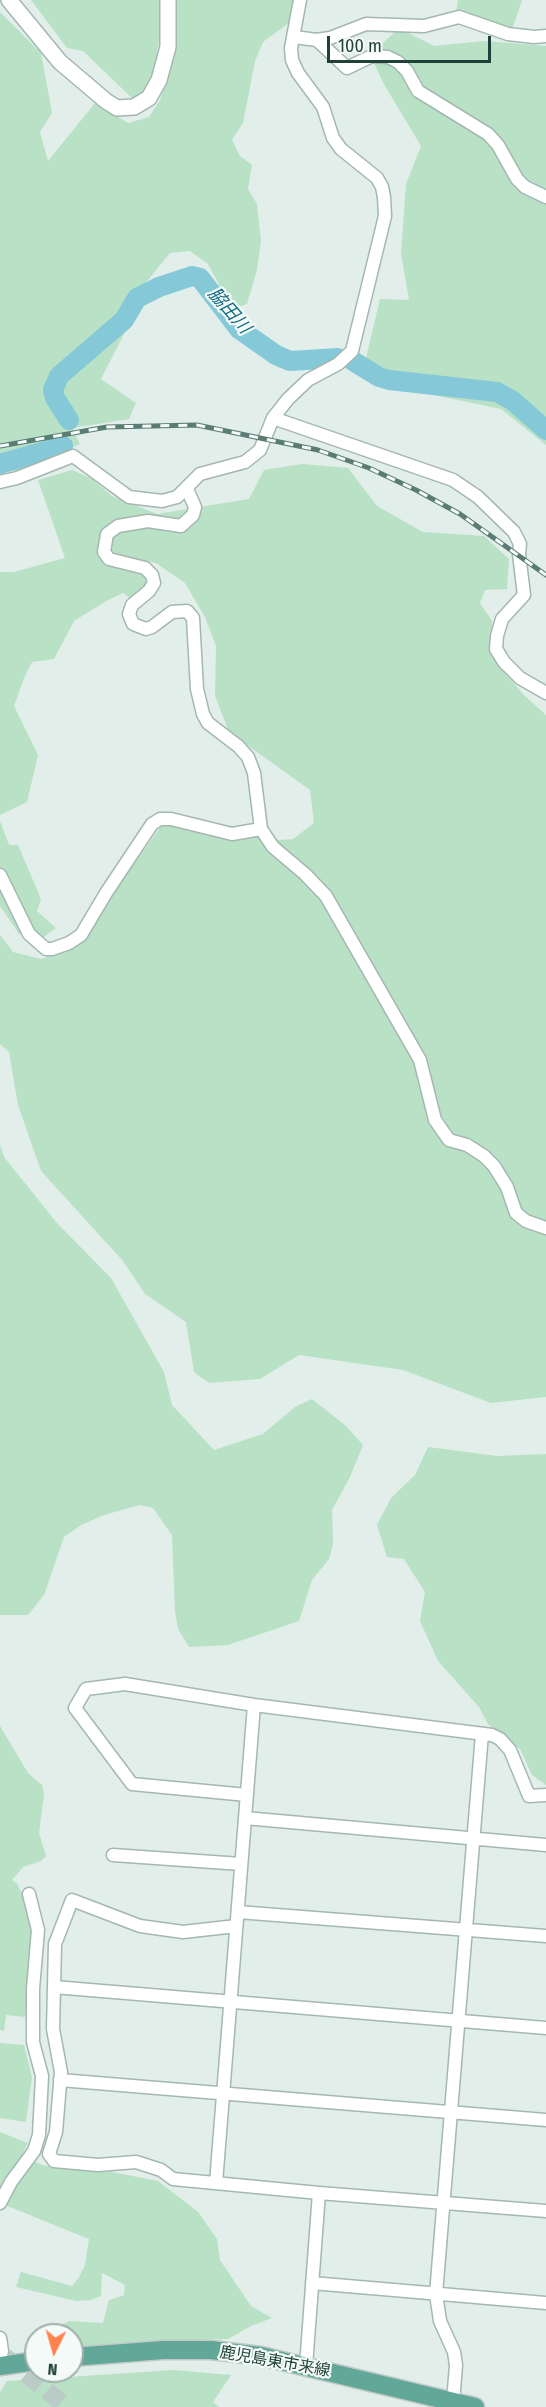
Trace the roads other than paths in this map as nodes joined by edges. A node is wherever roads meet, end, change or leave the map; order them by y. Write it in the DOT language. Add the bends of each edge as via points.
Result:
graph roads {
  1 [pos="9,0"];
  2 [pos="168,0"];
  3 [pos="300,0"];
  4 [pos="546,36"];
  5 [pos="294,37"];
  6 [pos="317,40"];
  7 [pos="546,197"];
  8 [pos="273,418"];
  9 [pos="0,482"];
  10 [pos="187,489"];
  11 [pos="546,693"];
  12 [pos="261,829"];
  13 [pos="0,875"];
  14 [pos="546,1228"];
  15 [pos="254,1705"];
  16 [pos="482,1734"];
  17 [pos="247,1795"];
  18 [pos="546,1795"];
  19 [pos="245,1818"];
  20 [pos="473,1838"];
  21 [pos="546,1845"];
  22 [pos="113,1855"];
  23 [pos="241,1864"];
  24 [pos="28,1894"];
  25 [pos="237,1912"];
  26 [pos="236,1926"];
  27 [pos="466,1930"];
  28 [pos="546,1936"];
  29 [pos="54,1987"];
  30 [pos="230,2002"];
  31 [pos="459,2020"];
  32 [pos="546,2028"];
  33 [pos="60,2080"];
  34 [pos="223,2093"];
  35 [pos="451,2113"];
  36 [pos="546,2120"];
  37 [pos="216,2183"];
  38 [pos="319,2193"];
  39 [pos="0,2203"];
  40 [pos="445,2204"];
  41 [pos="546,2211"];
  42 [pos="312,2283"];
  43 [pos="435,2294"];
  44 [pos="546,2303"];
  45 [pos="0,2338"];
  46 [pos="84,2356"];
  47 [pos="0,2358"];
  48 [pos="24,2363"];
  49 [pos="0,2366"];
  50 [pos="306,2366"];
  51 [pos="461,2405"];
  1 -- 2 [label="street" via="60,62 117,108 134,107 150,98 159,80 168,47"];
  3 -- 5 [label="street"];
  4 -- 6 [label="street" via="508,34 459,17 424,26 366,24"];
  5 -- 6 [label="street"];
  5 -- 8 [label="street" via="292,60 298,73 323,107 333,138 341,149 382,187 385,216 352,351 338,364 308,380"];
  6 -- 7 [label="street" via="347,68 372,56 398,62 418,91 488,134 517,179"];
  8 -- 10 [label="street" via="260,450 245,462 200,474"];
  8 -- 11 [label="street" via="453,480 478,497 514,532 520,544 524,595 502,619 496,649 520,678"];
  9 -- 10 [label="street" via="73,456 129,497 162,501"];
  10 -- 12 [label="street" via="195,507 188,521 181,526 148,521 118,526 107,534 104,552 109,559 146,568 152,575 154,583 149,591 132,605 129,614 133,624 146,629 172,612 187,611 193,618 202,714 248,757 254,773"];
  12 -- 13 [label="street" via="232,834 160,819 152,824 81,935 52,949 46,949 29,934"];
  12 -- 14 [label="street" via="273,847 326,896 420,1060 435,1120 448,1140 467,1145 484,1156 507,1187 516,1213"];
  15 -- 16 [label="street"];
  15 -- 17 [label="street"];
  15 -- 17 [label="street" via="125,1684 87,1689 75,1708 132,1784"];
  16 -- 18 [label="street" via="500,1739 510,1750 529,1796"];
  16 -- 20 [label="street"];
  17 -- 19 [label="street"];
  19 -- 20 [label="street"];
  19 -- 23 [label="street"];
  20 -- 21 [label="street"];
  20 -- 27 [label="street"];
  22 -- 23 [label="street"];
  23 -- 25 [label="street"];
  24 -- 39 [label="street" via="39,1930 33,2042 42,2076 39,2135 34,2151"];
  25 -- 26 [label="street"];
  25 -- 27 [label="street"];
  26 -- 29 [label="street" via="183,1932 140,1926 72,1900 55,1944"];
  26 -- 30 [label="street"];
  27 -- 28 [label="street"];
  27 -- 31 [label="street"];
  29 -- 30 [label="street"];
  29 -- 33 [label="street" via="52,2029"];
  30 -- 31 [label="street"];
  30 -- 34 [label="street"];
  31 -- 32 [label="street"];
  31 -- 35 [label="street"];
  33 -- 34 [label="street"];
  33 -- 37 [label="street" via="56,2132 49,2154 54,2161 136,2163 160,2170 173,2179"];
  34 -- 35 [label="street"];
  34 -- 37 [label="street"];
  35 -- 36 [label="street"];
  35 -- 40 [label="street"];
  37 -- 38 [label="street"];
  38 -- 40 [label="street"];
  38 -- 42 [label="street"];
  40 -- 41 [label="street"];
  40 -- 43 [label="street"];
  42 -- 43 [label="street"];
  42 -- 50 [label="street"];
  43 -- 44 [label="street"];
  43 -- 51 [label="street" via="440,2321 454,2352"];
  45 -- 47 [label="street"];
  46 -- 50 [label="main road, 鹿児島東市来線" via="211,2350"];
  48 -- 49 [label="main road"];
  50 -- 51 [label="main road, 鹿児島東市来線"];
}
